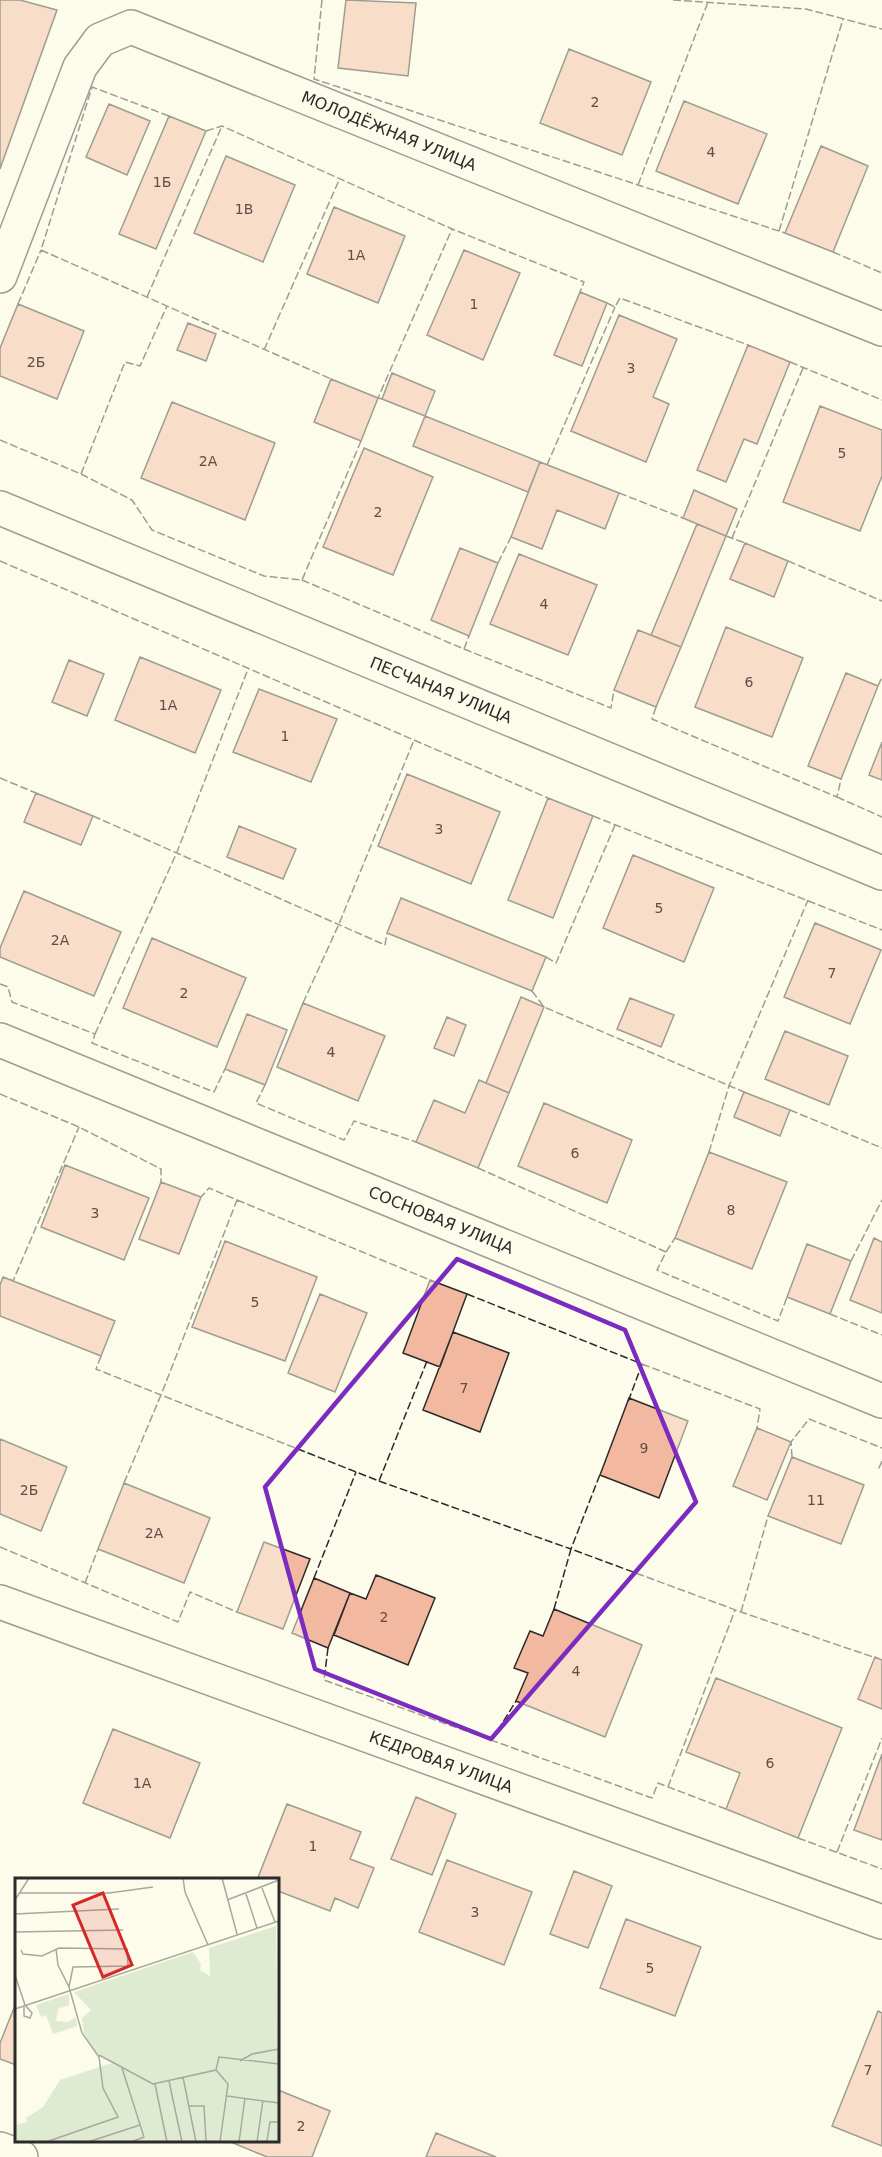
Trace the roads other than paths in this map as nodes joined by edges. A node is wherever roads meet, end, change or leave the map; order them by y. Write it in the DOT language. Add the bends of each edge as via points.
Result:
graph roads {
  1 [pos="0,276"];
  2 [pos="882,329"];
  3 [pos="0,508"];
  4 [pos="882,873"];
  5 [pos="0,1040"];
  6 [pos="882,1401"];
  7 [pos="0,1602"];
  8 [pos="882,1922"];
  9 [pos="0,2149"];
  10 [pos="21,2157"];
  1 -- 2 [label="street, МОЛОДЁЖНАЯ УЛИЦА" via="80,67 100,40 131,27"];
  3 -- 4 [label="street, ПЕСЧАНАЯ УЛИЦА"];
  5 -- 6 [label="street, СОСНОВАЯ УЛИЦА"];
  7 -- 8 [label="street, КЕДРОВАЯ УЛИЦА"];
  9 -- 10 [label="street"];
}
